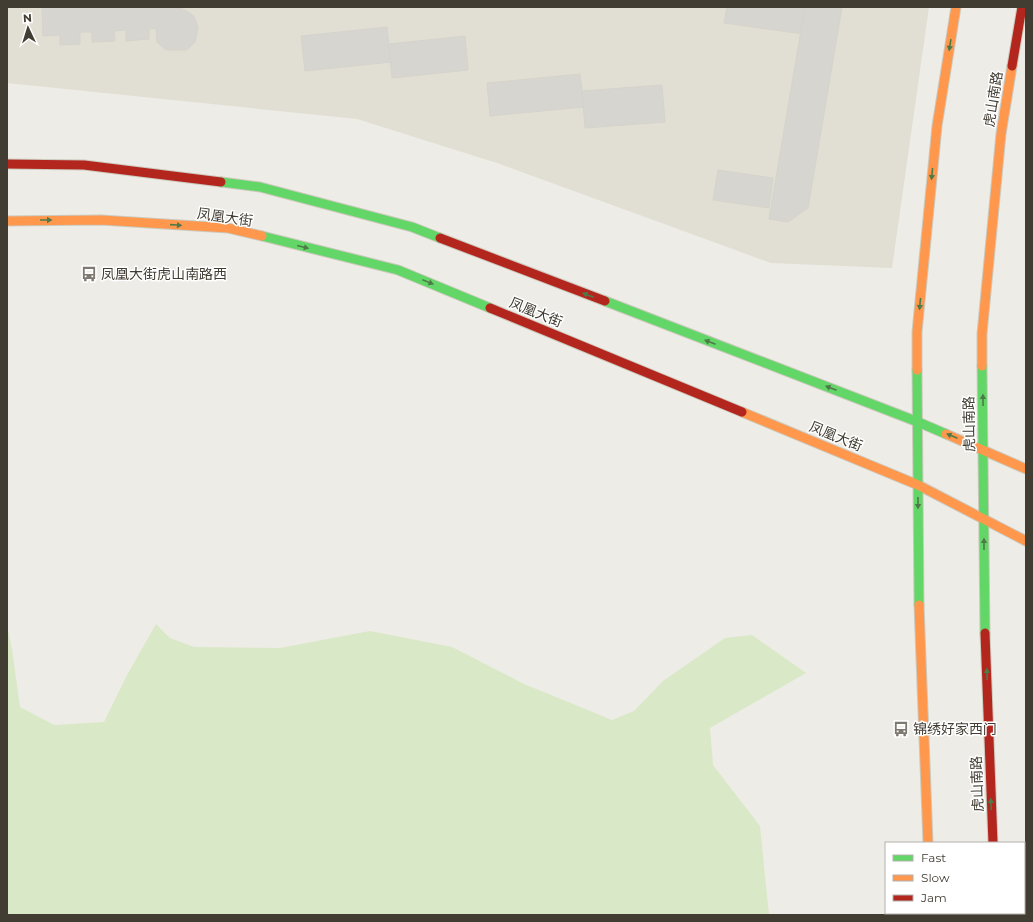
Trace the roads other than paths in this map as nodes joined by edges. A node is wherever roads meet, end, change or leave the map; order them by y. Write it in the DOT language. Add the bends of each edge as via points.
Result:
graph roads {
  1 [pos="956,7"];
  2 [pos="1022,7"];
  3 [pos="7,164"];
  4 [pos="7,221"];
  5 [pos="918,422"];
  6 [pos="983,450"];
  7 [pos="1026,469"];
  8 [pos="918,485"];
  9 [pos="984,519"];
  10 [pos="1026,541"];
  11 [pos="928,842"];
  12 [pos="993,842"];
  1 -- 5 [label="main road, one-way" via="937,126 917,332"];
  6 -- 2 [label="main road, 虎山南路, one-way" via="982,334 1001,134"];
  5 -- 3 [label="main road, one-way" via="412,227 260,187 84,165"];
  4 -- 8 [label="main road, 凤凰大街, one-way" via="100,220 228,228 398,270"];
  6 -- 5 [label="main road, one-way"];
  5 -- 8 [label="main road"];
  6 -- 7 [label="main road"];
  6 -- 9 [label="main road, 虎山南路"];
  8 -- 9 [label="main road, 凤凰大街"];
  8 -- 11 [label="main road, one-way" via="919,607"];
  9 -- 10 [label="main road, 凤凰大街"];
  12 -- 9 [label="main road, 虎山南路, one-way" via="984,605"];
}
